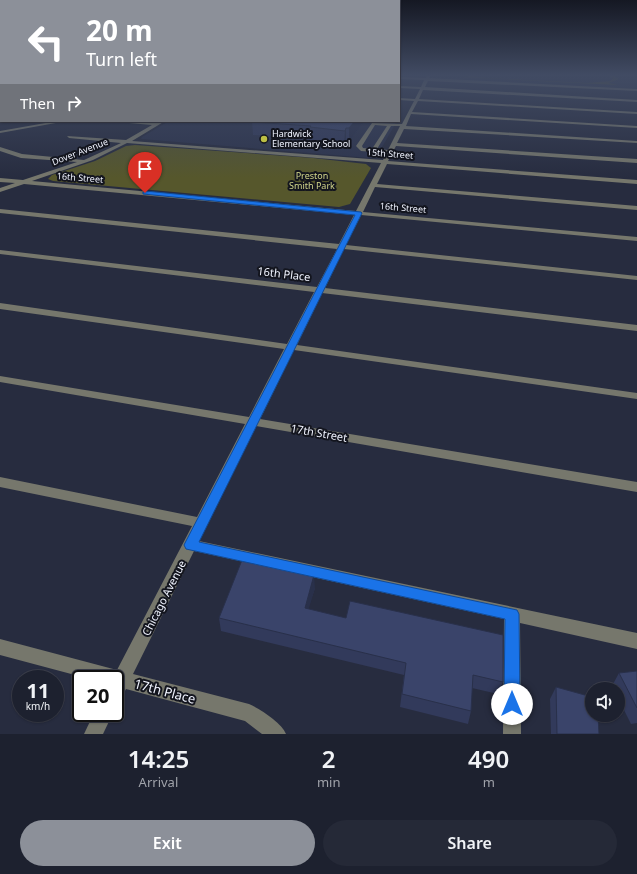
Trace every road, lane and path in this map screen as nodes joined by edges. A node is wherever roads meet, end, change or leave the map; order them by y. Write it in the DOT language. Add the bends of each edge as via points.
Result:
graph roads {
  1 [pos="412,109"];
  2 [pos="573,109"];
  3 [pos="410,113"];
  4 [pos="637,113"];
  5 [pos="58,122"];
  6 [pos="124,122"];
  7 [pos="161,122"];
  8 [pos="157,124"];
  9 [pos="390,124"];
  10 [pos="403,126"];
  11 [pos="637,127"];
  12 [pos="0,132"];
  13 [pos="69,137"];
  14 [pos="127,141"];
  15 [pos="637,142"];
  16 [pos="392,148"];
  17 [pos="0,149"];
  18 [pos="374,150"];
  19 [pos="86,161"];
  20 [pos="637,161"];
  21 [pos="384,163"];
  22 [pos="0,180"];
  23 [pos="24,182"];
  24 [pos="637,182"];
  25 [pos="373,185"];
  26 [pos="0,190"];
  27 [pos="637,208"];
  28 [pos="0,211"];
  29 [pos="359,213"];
  30 [pos="637,239"];
  31 [pos="342,247"];
  32 [pos="0,252"];
  33 [pos="637,278"];
  34 [pos="321,290"];
  35 [pos="0,306"];
  36 [pos="637,328"];
  37 [pos="292,347"];
  38 [pos="0,379"];
  39 [pos="637,396"];
  40 [pos="254,422"];
  41 [pos="0,482"];
  42 [pos="637,487"];
  43 [pos="202,523"];
  44 [pos="191,545"];
  45 [pos="512,614"];
  46 [pos="637,641"];
  47 [pos="0,647"];
  48 [pos="72,670"];
  49 [pos="124,673"];
  50 [pos="124,686"];
  51 [pos="99,722"];
  52 [pos="93,734"];
  53 [pos="277,734"];
  54 [pos="512,734"];
  1 -- 3 [label="street, Chicago Avenue"];
  2 -- 4 [label="street"];
  3 -- 10 [label="street, Chicago Avenue"];
  3 -- 11 [label="street"];
  5 -- 12 [label="street"];
  6 -- 8 [label="street"];
  7 -- 8 [label="street, Dover Avenue"];
  8 -- 14 [label="street, Dover Avenue"];
  9 -- 10 [label="street"];
  9 -- 18 [label="street"];
  9 -- 18 [label="street" via="374,124 359,146 361,149"];
  10 -- 15 [label="street"];
  10 -- 16 [label="street, Chicago Avenue"];
  13 -- 14 [label="street, 15th Street"];
  14 -- 19 [label="street, Dover Avenue"];
  14 -- 21 [label="street, 15th Street"];
  16 -- 18 [label="street"];
  16 -- 20 [label="street"];
  16 -- 21 [label="street, Chicago Avenue"];
  17 -- 19 [label="street" via="21,156"];
  19 -- 23 [label="street, Dover Avenue"];
  21 -- 24 [label="street, 15th Street"];
  21 -- 25 [label="street, Chicago Avenue"];
  22 -- 23 [label="street, 16th Street"];
  23 -- 26 [label="street, Dover Avenue"];
  23 -- 29 [label="street, 16th Street"];
  25 -- 27 [label="street"];
  25 -- 29 [label="street, Chicago Avenue"];
  28 -- 31 [label="street"];
  29 -- 30 [label="street, 16th Street"];
  29 -- 31 [label="street, Chicago Avenue"];
  31 -- 33 [label="street"];
  31 -- 34 [label="street, Chicago Avenue"];
  32 -- 34 [label="street, 16th Place"];
  34 -- 36 [label="street, 16th Place"];
  34 -- 37 [label="street, Chicago Avenue"];
  35 -- 37 [label="street"];
  37 -- 39 [label="street"];
  37 -- 40 [label="street, Chicago Avenue"];
  38 -- 40 [label="street, 17th Street"];
  40 -- 42 [label="street, 17th Street"];
  40 -- 43 [label="street, Chicago Avenue"];
  41 -- 43 [label="street"];
  43 -- 44 [label="street, Chicago Avenue"];
  44 -- 45 [label="street"];
  44 -- 49 [label="street, Chicago Avenue"];
  45 -- 46 [label="street"];
  45 -- 54 [label="street"];
  47 -- 48 [label="street, 17th Place"];
  50 -- 53 [label="street, 17th Place" via="248,713"];
  51 -- 52 [label="street"];
}
